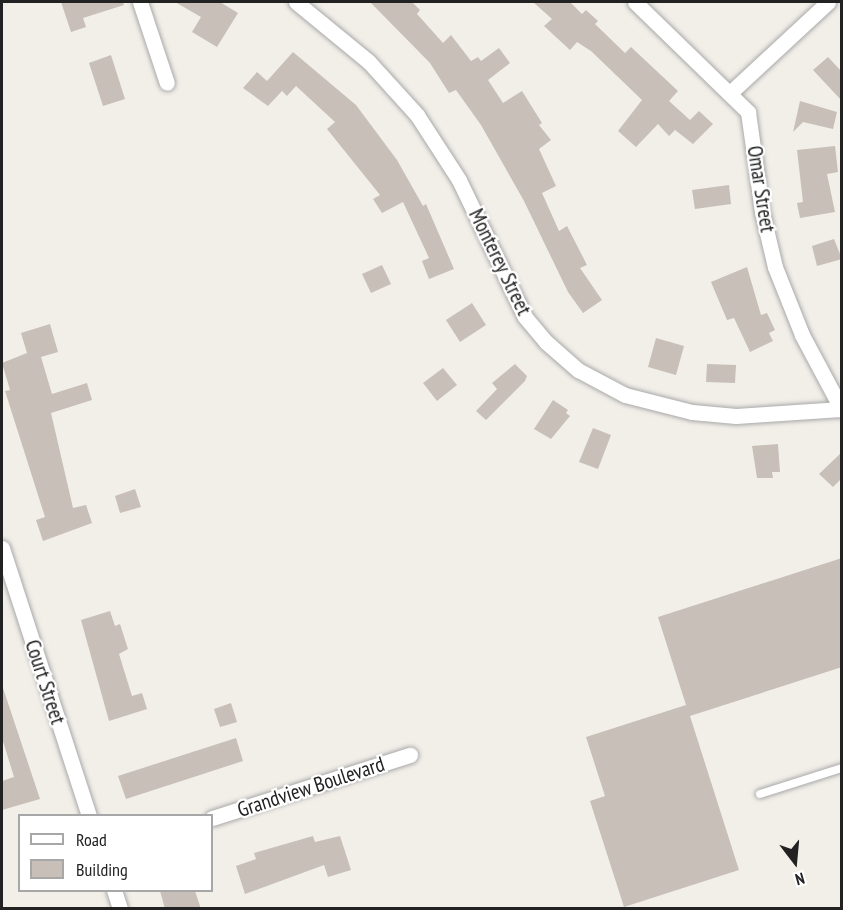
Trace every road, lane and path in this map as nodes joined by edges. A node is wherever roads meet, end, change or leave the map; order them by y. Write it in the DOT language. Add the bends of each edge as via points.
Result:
graph roads {
  1 [pos="140,2"];
  2 [pos="296,2"];
  3 [pos="635,2"];
  4 [pos="828,2"];
  5 [pos="167,83"];
  6 [pos="730,93"];
  7 [pos="841,410"];
  8 [pos="2,548"];
  9 [pos="410,755"];
  10 [pos="842,768"];
  11 [pos="760,794"];
  12 [pos="89,814"];
  13 [pos="213,818"];
  14 [pos="114,892"];
  15 [pos="120,909"];
  1 -- 5 [label="street"];
  2 -- 7 [label="street, Monterey Street" via="369,62 417,115 464,190 520,310 546,342 578,370 626,395 692,412 742,416"];
  3 -- 6 [label="street, Omar Street"];
  4 -- 6 [label="street"];
  6 -- 7 [label="street, Omar Street" via="750,117 760,205 780,280 801,334"];
  8 -- 12 [label="street, Court Street"];
  9 -- 13 [label="street, Grandview Boulevard"];
  10 -- 11 [label="lane"];
  14 -- 15 [label="street"];
}
